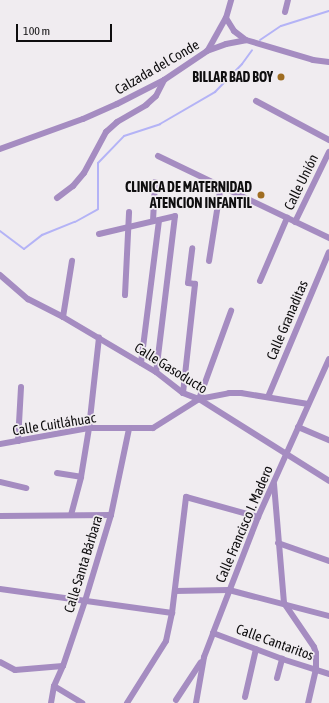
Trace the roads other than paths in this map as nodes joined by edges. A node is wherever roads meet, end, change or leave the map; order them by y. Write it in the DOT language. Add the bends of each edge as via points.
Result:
graph roads {
  1 [pos="231,0"];
  2 [pos="288,0"];
  3 [pos="285,12"];
  4 [pos="226,18"];
  5 [pos="246,40"];
  6 [pos="207,51"];
  7 [pos="329,62"];
  8 [pos="164,80"];
  9 [pos="256,101"];
  10 [pos="329,140"];
  11 [pos="0,149"];
  12 [pos="329,152"];
  13 [pos="158,156"];
  14 [pos="155,182"];
  15 [pos="221,186"];
  16 [pos="56,198"];
  17 [pos="129,212"];
  18 [pos="287,218"];
  19 [pos="156,220"];
  20 [pos="295,222"];
  21 [pos="129,227"];
  22 [pos="99,234"];
  23 [pos="329,238"];
  24 [pos="192,248"];
  25 [pos="329,252"];
  26 [pos="72,261"];
  27 [pos="209,261"];
  28 [pos="0,275"];
  29 [pos="260,281"];
  30 [pos="124,295"];
  31 [pos="231,311"];
  32 [pos="63,317"];
  33 [pos="99,338"];
  34 [pos="329,359"];
  35 [pos="141,363"];
  36 [pos="156,372"];
  37 [pos="21,387"];
  38 [pos="183,393"];
  39 [pos="268,397"];
  40 [pos="199,399"];
  41 [pos="308,404"];
  42 [pos="298,427"];
  43 [pos="89,428"];
  44 [pos="129,429"];
  45 [pos="18,440"];
  46 [pos="329,440"];
  47 [pos="0,444"];
  48 [pos="286,455"];
  49 [pos="57,473"];
  50 [pos="81,477"];
  51 [pos="329,481"];
  52 [pos="0,482"];
  53 [pos="274,482"];
  54 [pos="26,488"];
  55 [pos="111,515"];
  56 [pos="0,516"];
  57 [pos="72,516"];
  58 [pos="258,517"];
  59 [pos="278,543"];
  60 [pos="329,561"];
  61 [pos="0,589"];
  62 [pos="229,590"];
  63 [pos="175,591"];
  64 [pos="85,601"];
  65 [pos="284,603"];
  66 [pos="172,613"];
  67 [pos="329,616"];
  68 [pos="213,632"];
  69 [pos="256,649"];
  70 [pos="204,657"];
  71 [pos="282,660"];
  72 [pos="0,662"];
  73 [pos="64,666"];
  74 [pos="316,669"];
  75 [pos="329,674"];
  76 [pos="278,678"];
  77 [pos="54,686"];
  78 [pos="245,697"];
  79 [pos="176,700"];
  80 [pos="51,703"];
  81 [pos="82,703"];
  82 [pos="128,703"];
  83 [pos="196,703"];
  84 [pos="308,703"];
  1 -- 4 [label="street"];
  2 -- 3 [label="street"];
  4 -- 5 [label="street" via="234,31"];
  4 -- 6 [label="street"];
  5 -- 6 [label="street, Calzada del Conde"];
  5 -- 7 [label="street, Calzada del Conde" via="312,60"];
  6 -- 8 [label="street, Calzada del Conde"];
  8 -- 11 [label="street, Calzada del Conde" via="83,119"];
  8 -- 16 [label="street" via="156,96 146,105 106,132 84,173 73,186"];
  9 -- 10 [label="street"];
  12 -- 20 [label="street, Calle Unión"];
  13 -- 15 [label="street"];
  14 -- 19 [label="street"];
  15 -- 18 [label="street"];
  15 -- 27 [label="street"];
  17 -- 21 [label="street"];
  18 -- 20 [label="street"];
  18 -- 29 [label="street"];
  19 -- 21 [label="street"];
  19 -- 35 [label="street"];
  19 -- 36 [label="street" via="175,216"];
  20 -- 23 [label="street"];
  21 -- 22 [label="street"];
  21 -- 30 [label="street"];
  24 -- 38 [label="street" via="188,283 195,284"];
  25 -- 39 [label="street, Calle Granaditas"];
  26 -- 32 [label="street"];
  28 -- 32 [label="street, Calle Gasoducto" via="28,299"];
  31 -- 40 [label="street"];
  32 -- 33 [label="street, Calle Gasoducto"];
  33 -- 35 [label="street, Calle Gasoducto"];
  33 -- 43 [label="street"];
  34 -- 41 [label="street, Calle Francisco I. Madero"];
  35 -- 36 [label="street, Calle Gasoducto"];
  36 -- 38 [label="street, Calle Gasoducto"];
  37 -- 45 [label="street"];
  38 -- 40 [label="street, Calle Gasoducto"];
  39 -- 40 [label="street" via="229,393"];
  39 -- 41 [label="street"];
  40 -- 44 [label="street, Calle Cuitláhuac" via="153,428"];
  40 -- 48 [label="street, Calle Gasoducto"];
  41 -- 42 [label="street, Calle Francisco I. Madero"];
  42 -- 46 [label="street"];
  42 -- 48 [label="street, Calle Francisco I. Madero"];
  43 -- 44 [label="street, Calle Cuitláhuac"];
  43 -- 45 [label="street, Calle Cuitláhuac"];
  43 -- 50 [label="street"];
  44 -- 55 [label="street, Calle Santa Bárbara"];
  45 -- 47 [label="street, Calle Cuitláhuac"];
  48 -- 51 [label="street, Calle Gasoducto"];
  48 -- 53 [label="street, Calle Francisco I. Madero"];
  49 -- 50 [label="street"];
  50 -- 57 [label="street"];
  52 -- 54 [label="street"];
  53 -- 58 [label="street, Calle Francisco I. Madero"];
  53 -- 59 [label="street"];
  55 -- 57 [label="street"];
  55 -- 64 [label="street, Calle Santa Bárbara"];
  56 -- 57 [label="street"];
  58 -- 62 [label="street, Calle Francisco I. Madero"];
  58 -- 63 [label="street" via="186,496"];
  59 -- 60 [label="street"];
  59 -- 65 [label="street"];
  61 -- 64 [label="street"];
  62 -- 63 [label="street"];
  62 -- 65 [label="street"];
  62 -- 68 [label="street, Calle Francisco I. Madero"];
  63 -- 66 [label="street"];
  64 -- 66 [label="street"];
  64 -- 73 [label="street, Calle Santa Bárbara"];
  65 -- 67 [label="street"];
  65 -- 74 [label="street" via="314,647"];
  66 -- 82 [label="street" via="166,641"];
  68 -- 69 [label="street, Calle Cantaritos"];
  68 -- 70 [label="street, Calle Francisco I. Madero"];
  69 -- 71 [label="street, Calle Cantaritos"];
  69 -- 78 [label="street"];
  70 -- 79 [label="street"];
  70 -- 83 [label="street, Calle Francisco I. Madero"];
  71 -- 74 [label="street, Calle Cantaritos"];
  71 -- 76 [label="street"];
  72 -- 73 [label="street" via="15,670"];
  73 -- 77 [label="street, Calle Santa Bárbara"];
  74 -- 75 [label="street, Calle Cantaritos"];
  74 -- 84 [label="street"];
  77 -- 80 [label="street, Calle Santa Bárbara"];
  77 -- 81 [label="street"];
}
